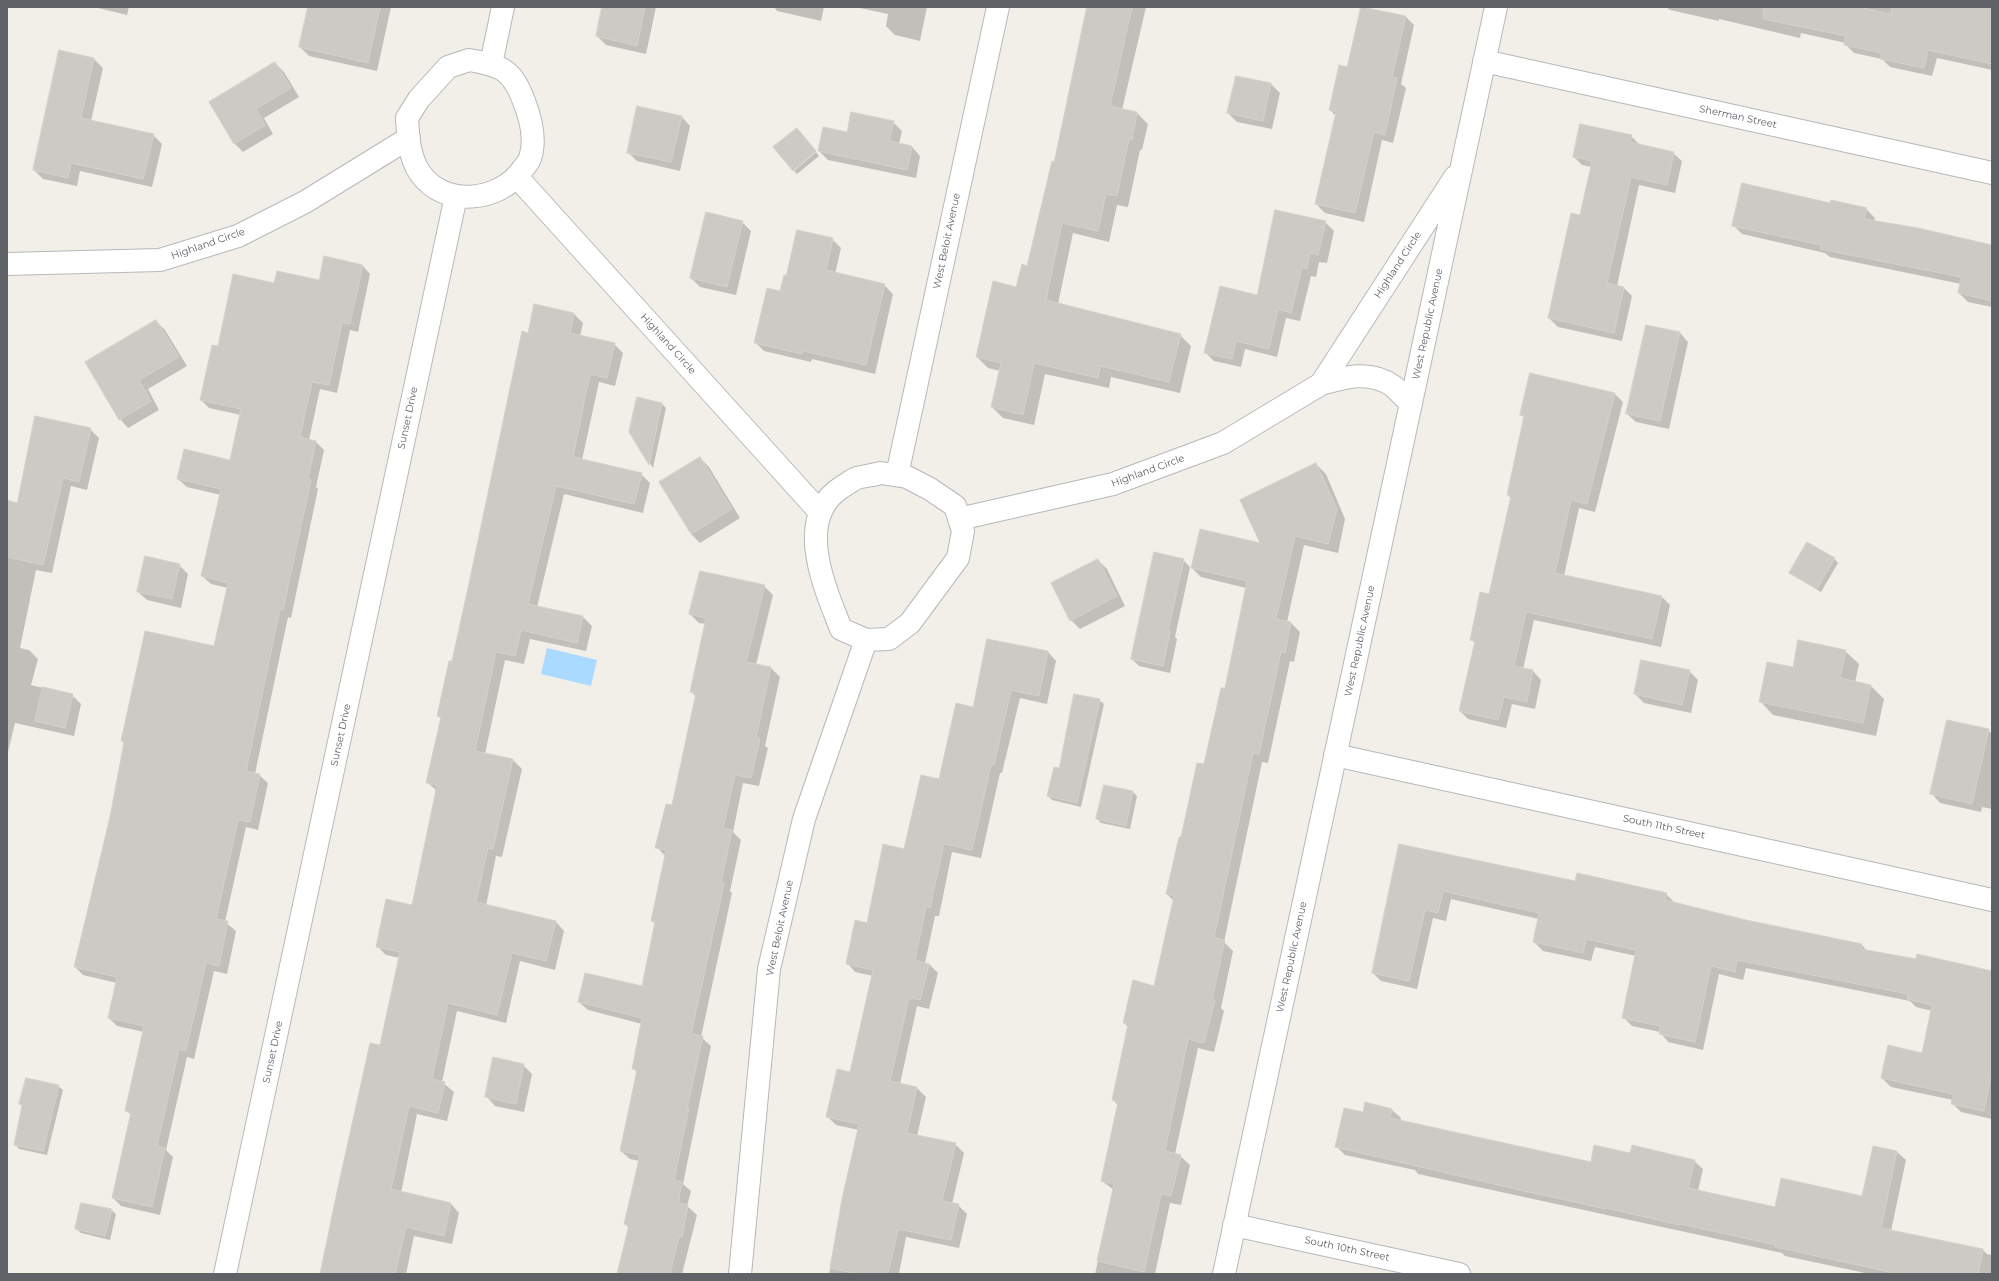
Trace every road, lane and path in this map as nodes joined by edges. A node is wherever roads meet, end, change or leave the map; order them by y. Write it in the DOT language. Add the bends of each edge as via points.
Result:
graph roads {
  1 [pos="503,7"];
  2 [pos="998,7"];
  3 [pos="1496,7"];
  4 [pos="1484,61"];
  5 [pos="491,64"];
  6 [pos="409,138"];
  7 [pos="1462,166"];
  8 [pos="1992,173"];
  9 [pos="517,177"];
  10 [pos="456,196"];
  11 [pos="7,264"];
  12 [pos="1321,384"];
  13 [pos="1410,404"];
  14 [pos="897,475"];
  15 [pos="819,511"];
  16 [pos="959,519"];
  17 [pos="866,640"];
  18 [pos="1335,755"];
  19 [pos="1992,900"];
  20 [pos="1234,1225"];
  21 [pos="225,1274"];
  22 [pos="740,1274"];
  23 [pos="1224,1274"];
  24 [pos="1459,1274"];
  1 -- 5 [label="street"];
  2 -- 14 [label="street, West Beloit Avenue"];
  3 -- 4 [label="street, West Republic Avenue"];
  4 -- 7 [label="street, West Republic Avenue"];
  4 -- 8 [label="street, Sherman Street"];
  5 -- 6 [label="street" via="469,60 448,67 419,99 407,118"];
  5 -- 9 [label="street" via="512,75 529,115 533,141 530,159"];
  6 -- 10 [label="street" via="412,157 420,173 435,188"];
  6 -- 11 [label="street, Highland Circle" via="304,202 238,236 160,260"];
  7 -- 12 [label="street, Highland Circle"];
  7 -- 13 [label="street, West Republic Avenue"];
  9 -- 10 [label="street" via="499,190 478,197"];
  9 -- 15 [label="street, Highland Circle"];
  10 -- 21 [label="street, Sunset Drive"];
  12 -- 13 [label="street, Highland Circle" via="1352,376 1375,378 1393,386"];
  12 -- 16 [label="street, Highland Circle" via="1223,444 1113,484"];
  13 -- 18 [label="street, West Republic Avenue"];
  14 -- 15 [label="street" via="881,473 856,478 834,492"];
  14 -- 16 [label="street" via="907,477 930,489 955,506"];
  15 -- 17 [label="street" via="816,526 820,575 841,629"];
  16 -- 17 [label="street" via="963,531 958,558 910,623 889,639"];
  17 -- 22 [label="street, West Beloit Avenue" via="804,819 769,970"];
  18 -- 19 [label="street, South 11th Street"];
  18 -- 20 [label="street, West Republic Avenue"];
  20 -- 23 [label="street, West Republic Avenue"];
  20 -- 24 [label="street, South 10th Street"];
}
